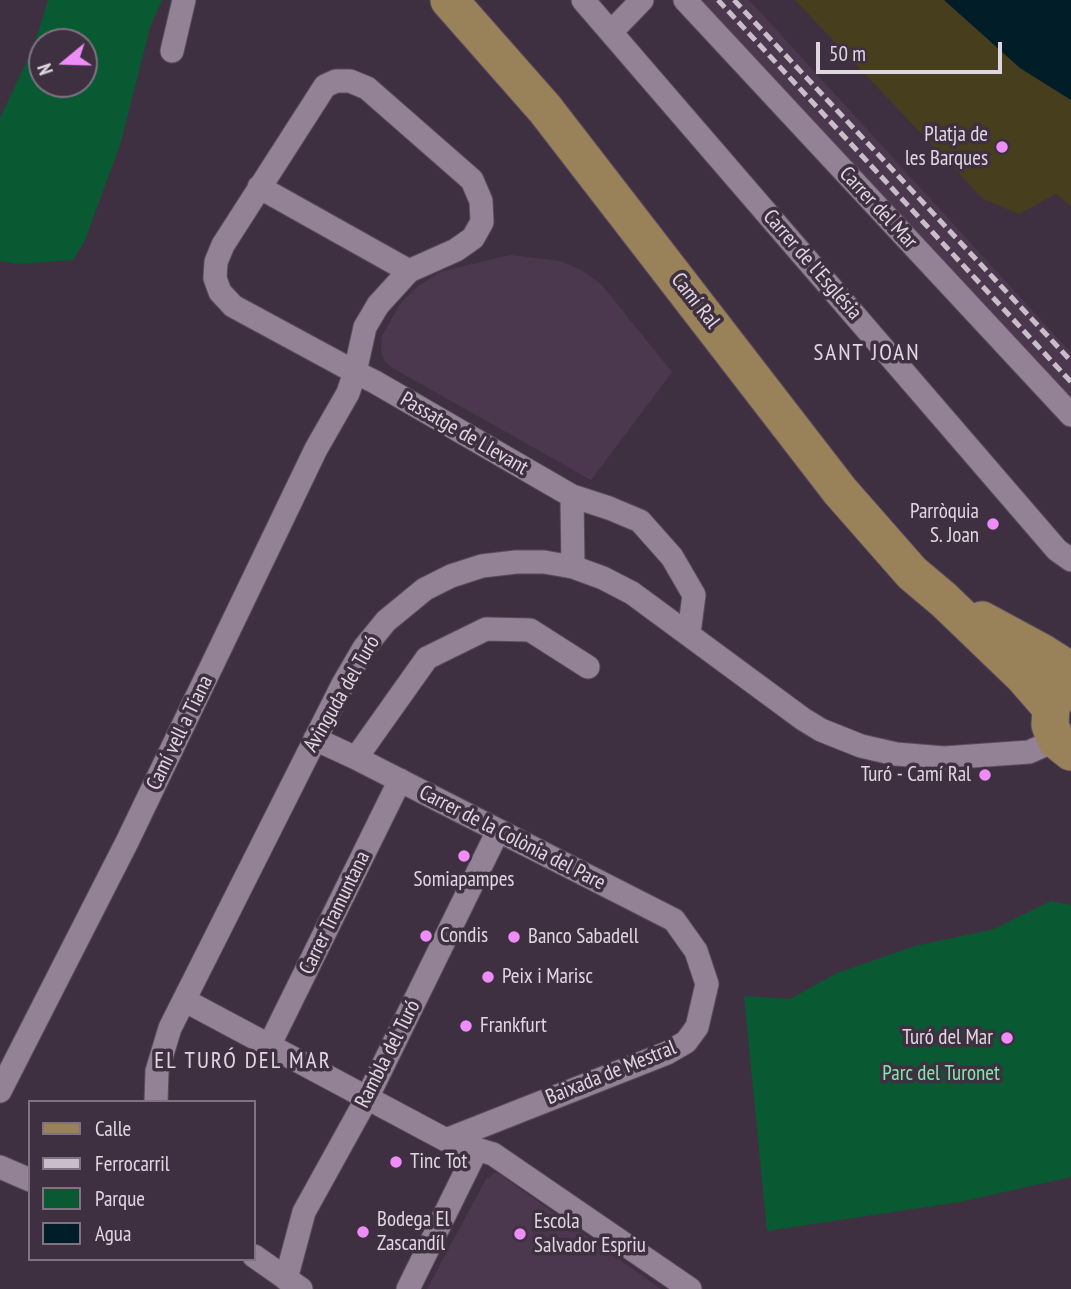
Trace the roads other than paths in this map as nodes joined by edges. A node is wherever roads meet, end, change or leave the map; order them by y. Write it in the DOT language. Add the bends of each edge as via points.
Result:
graph roads {
  1 [pos="184,0"];
  2 [pos="449,0"];
  3 [pos="583,0"];
  4 [pos="642,0"];
  5 [pos="685,0"];
  6 [pos="611,32"];
  7 [pos="172,51"];
  8 [pos="259,187"];
  9 [pos="409,271"];
  10 [pos="355,372"];
  11 [pos="1071,415"];
  12 [pos="572,496"];
  13 [pos="1071,560"];
  14 [pos="573,567"];
  15 [pos="944,600"];
  16 [pos="689,633"];
  17 [pos="588,667"];
  18 [pos="1071,671"];
  19 [pos="1062,722"];
  20 [pos="315,739"];
  21 [pos="356,758"];
  22 [pos="400,780"];
  23 [pos="498,831"];
  24 [pos="696,951"];
  25 [pos="184,1000"];
  26 [pos="269,1046"];
  27 [pos="0,1091"];
  28 [pos="367,1097"];
  29 [pos="156,1100"];
  30 [pos="446,1140"];
  31 [pos="477,1149"];
  32 [pos="0,1167"];
  33 [pos="28,1179"];
  34 [pos="256,1257"];
  35 [pos="293,1284"];
  36 [pos="408,1289"];
  37 [pos="690,1289"];
  1 -- 7 [label="street"];
  2 -- 15 [label="main road, Camí Ral" via="545,109 840,491 912,573"];
  3 -- 6 [label="street, Carrer de l'Església"];
  4 -- 6 [label="street"];
  5 -- 11 [label="street, Carrer del Mar"];
  6 -- 13 [label="street, Carrer de l'Església" via="1048,540"];
  8 -- 9 [label="street"];
  8 -- 9 [label="street, Passatge de Llevant" via="326,86 350,81 367,88 471,180 481,201 482,222 473,238"];
  8 -- 10 [label="street, Passatge de Llevant" via="216,262 220,292 233,306"];
  9 -- 10 [label="street, Passatge de Llevant" via="365,327"];
  10 -- 12 [label="street, Passatge de Llevant"];
  10 -- 27 [label="street, Camí vell a Tiana" via="127,842"];
  12 -- 14 [label="street"];
  12 -- 16 [label="street, Passatge de Llevant" via="640,521 672,557 694,595"];
  14 -- 16 [label="street, Avinguda del Turó" via="632,593"];
  14 -- 20 [label="street, Avinguda del Turó" via="535,562 482,566 425,589 386,621 364,648"];
  15 -- 18 [label="main road, Camí Ral"];
  15 -- 19 [label="main road, Camí Ral" via="1024,677"];
  16 -- 19 [label="street, Avinguda del Turó" via="803,719 861,746 944,758 1029,752"];
  17 -- 21 [label="street" via="530,630 486,629 428,658"];
  20 -- 21 [label="street, Carrer de la Colònia del Pare"];
  20 -- 25 [label="street, Avinguda del Turó"];
  21 -- 22 [label="street, Carrer de la Colònia del Pare"];
  22 -- 23 [label="street, Carrer de la Colònia del Pare"];
  22 -- 26 [label="street, Carrer Tramuntana"];
  23 -- 24 [label="street, Carrer de la Colònia del Pare" via="674,920"];
  23 -- 28 [label="street, Rambla del Turó"];
  24 -- 30 [label="street, Baixada de Mestral" via="707,984 697,1027 686,1042"];
  25 -- 26 [label="street"];
  25 -- 29 [label="street, Avinguda del Turó" via="162,1052"];
  26 -- 28 [label="street"];
  28 -- 30 [label="street"];
  28 -- 35 [label="street, Rambla del Turó" via="304,1212"];
  30 -- 31 [label="street"];
  31 -- 36 [label="street"];
  31 -- 37 [label="street" via="494,1153"];
  32 -- 33 [label="street"];
  34 -- 35 [label="street"];
}
